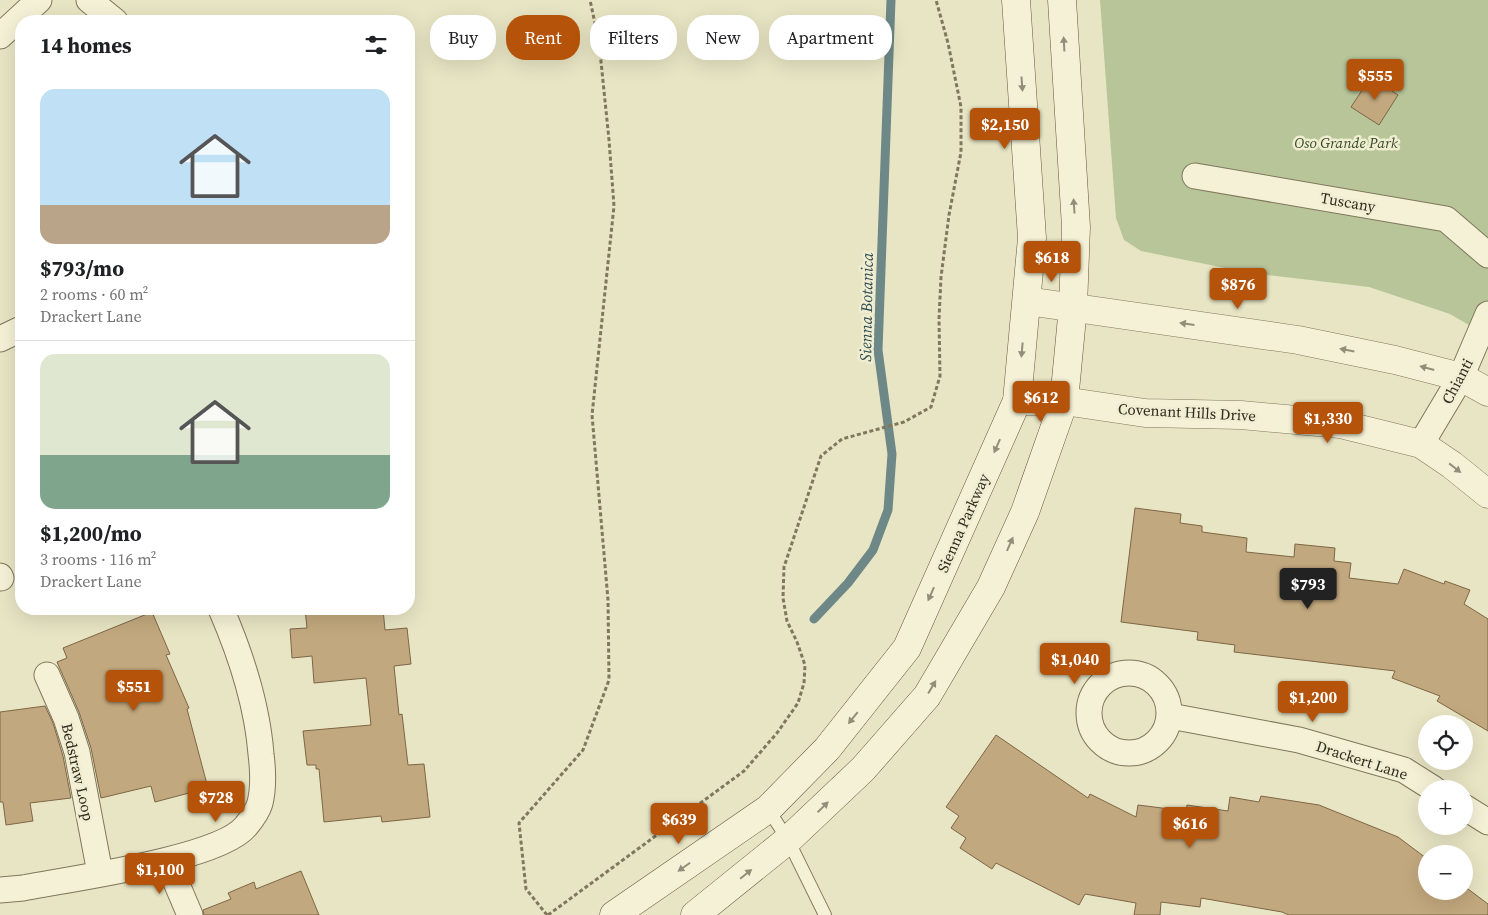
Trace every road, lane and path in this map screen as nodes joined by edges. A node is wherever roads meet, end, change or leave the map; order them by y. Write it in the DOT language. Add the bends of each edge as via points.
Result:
graph roads {
  1 [pos="39,0"];
  2 [pos="89,0"];
  3 [pos="590,0"];
  4 [pos="936,0"];
  5 [pos="1016,0"];
  6 [pos="1062,0"];
  7 [pos="23,15"];
  8 [pos="108,15"];
  9 [pos="15,22"];
  10 [pos="0,36"];
  11 [pos="1195,176"];
  12 [pos="1488,256"];
  13 [pos="1027,301"];
  14 [pos="1073,307"];
  15 [pos="1488,314"];
  16 [pos="15,331"];
  17 [pos="0,339"];
  18 [pos="1461,377"];
  19 [pos="1488,392"];
  20 [pos="1017,401"];
  21 [pos="1064,401"];
  22 [pos="1421,444"];
  23 [pos="1488,494"];
  24 [pos="224,615"];
  25 [pos="47,675"];
  26 [pos="1170,716"];
  27 [pos="1420,780"];
  28 [pos="768,809"];
  29 [pos="1473,813"];
  30 [pos="1488,822"];
  31 [pos="788,840"];
  32 [pos="167,861"];
  33 [pos="100,873"];
  34 [pos="0,890"];
  35 [pos="190,915"];
  36 [pos="547,915"];
  37 [pos="614,915"];
  38 [pos="695,915"];
  39 [pos="825,915"];
  1 -- 7 [label="street"];
  2 -- 8 [label="street"];
  3 -- 36 [label="path" via="599,42 614,206 592,415 608,600 609,680 583,750 519,823 526,889"];
  4 -- 36 [label="path" via="961,106 961,152 942,277 940,376 931,407 904,422 842,439 821,456 784,567 783,598 787,621 805,665 798,703 777,733 744,771"];
  5 -- 13 [label="main road, Sienna Parkway, one-way" via="1032,238"];
  14 -- 6 [label="main road, one-way" via="1076,227"];
  9 -- 10 [label="street"];
  11 -- 12 [label="street, Tuscany" via="1446,219"];
  13 -- 14 [label="main road"];
  13 -- 20 [label="main road, Sienna Parkway, one-way"];
  18 -- 14 [label="main road, one-way" via="1298,340"];
  14 -- 21 [label="main road"];
  15 -- 18 [label="street, Chianti"];
  16 -- 17 [label="street"];
  18 -- 19 [label="main road"];
  18 -- 22 [label="street, Chianti"];
  20 -- 21 [label="main road, Covenant Hills Drive"];
  20 -- 28 [label="main road, Sienna Parkway, one-way" via="907,648 827,749"];
  21 -- 22 [label="main road, Covenant Hills Drive" via="1145,413 1241,415 1340,424"];
  31 -- 21 [label="main road, one-way" via="863,769 927,696 992,587 1024,512"];
  22 -- 23 [label="main road, Covenant Hills Drive, one-way"];
  24 -- 32 [label="street" via="249,685 260,731 264,777 260,804 246,827 224,842"];
  25 -- 33 [label="street, Bedstraw Loop" via="66,718 76,752"];
  26 -- 27 [label="street, Drackert Lane" via="1299,740 1404,770"];
  28 -- 31 [label="lane"];
  28 -- 37 [label="main road, Sienna Parkway, one-way"];
  29 -- 30 [label="street"];
  38 -- 31 [label="main road, one-way"];
  31 -- 39 [label="lane"];
  32 -- 33 [label="street"];
  32 -- 35 [label="street"];
  33 -- 34 [label="street"];
}
